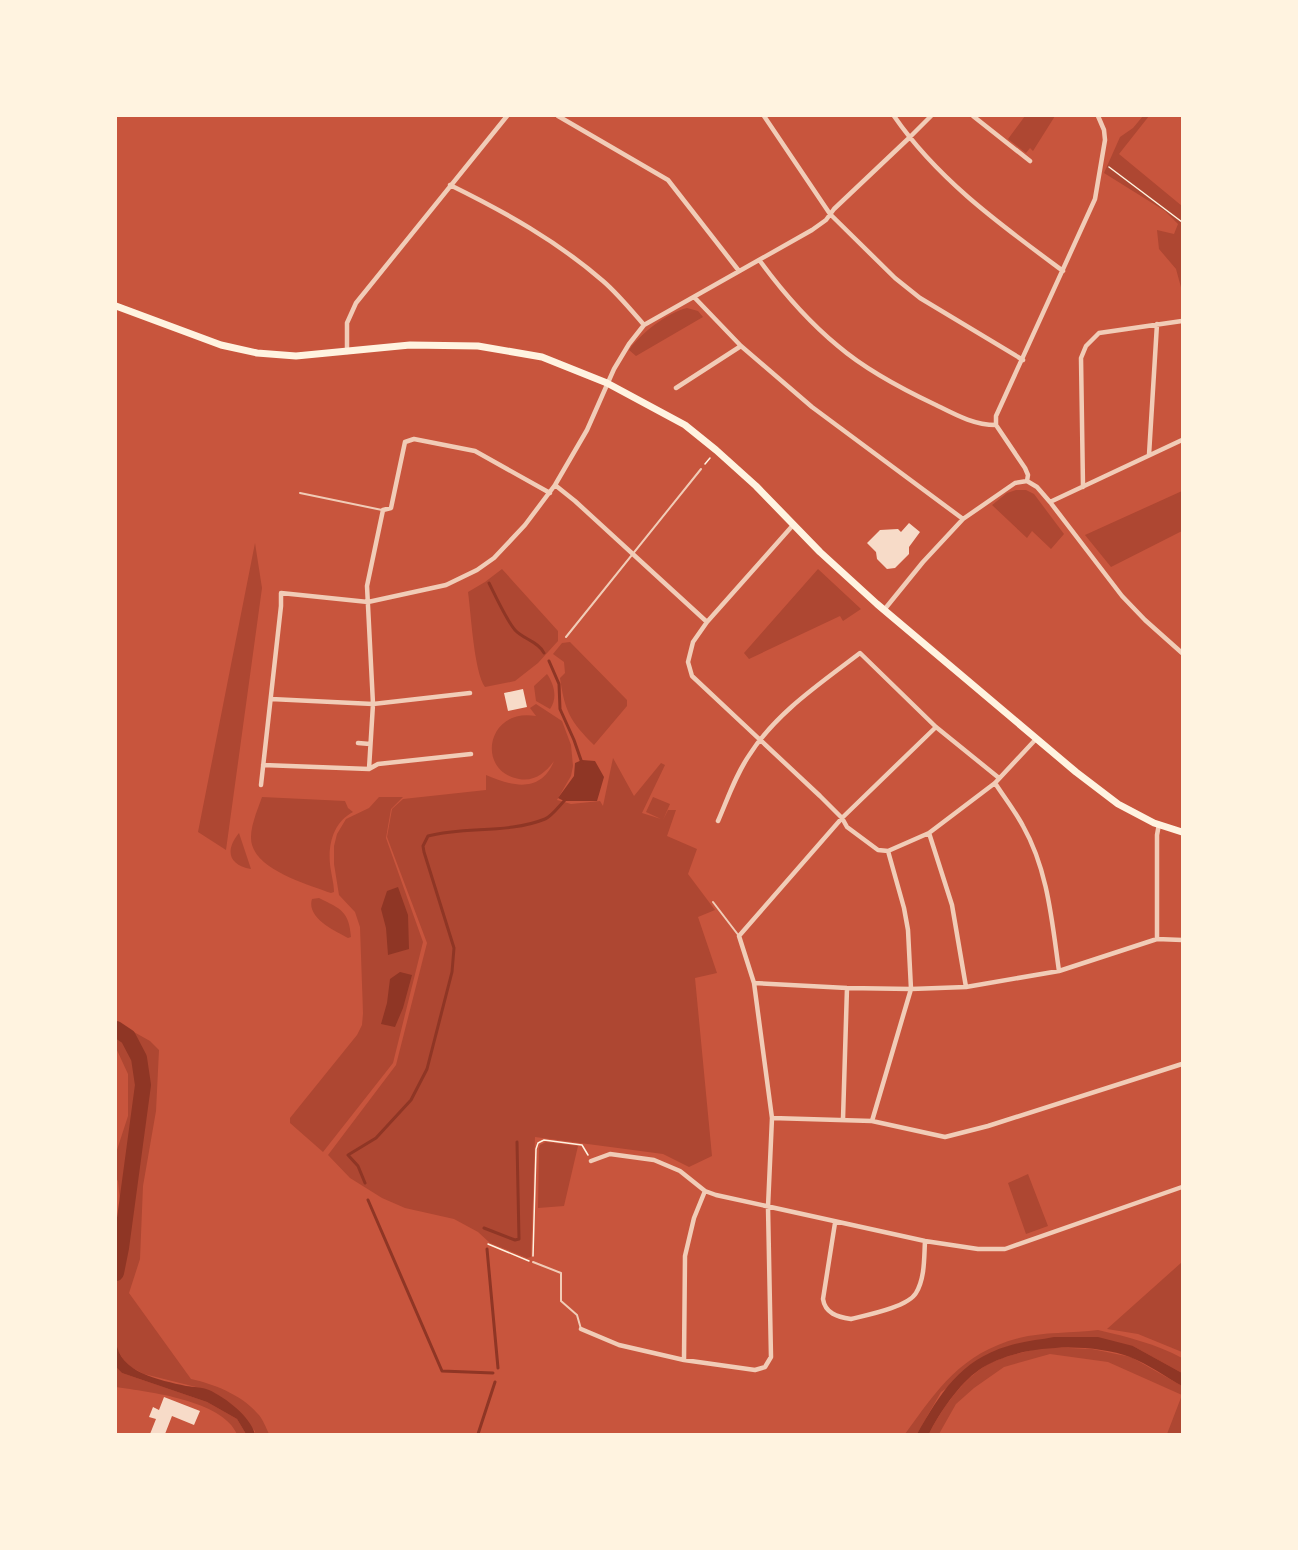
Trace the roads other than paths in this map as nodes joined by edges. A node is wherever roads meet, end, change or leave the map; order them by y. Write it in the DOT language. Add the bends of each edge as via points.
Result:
graph roads {
  1 [pos="507,116"];
  2 [pos="558,116"];
  3 [pos="764,116"];
  4 [pos="894,116"];
  5 [pos="931,116"];
  6 [pos="973,116"];
  7 [pos="1098,116"];
  8 [pos="909,138"];
  9 [pos="1029,161"];
  10 [pos="450,185"];
  11 [pos="830,214"];
  12 [pos="760,261"];
  13 [pos="739,271"];
  14 [pos="1064,271"];
  15 [pos="694,297"];
  16 [pos="116,306"];
  17 [pos="1182,321"];
  18 [pos="1156,324"];
  19 [pos="644,325"];
  20 [pos="741,346"];
  21 [pos="347,352"];
  22 [pos="1023,360"];
  23 [pos="608,383"];
  24 [pos="675,388"];
  25 [pos="996,425"];
  26 [pos="1182,440"];
  27 [pos="1149,455"];
  28 [pos="700,469"];
  29 [pos="1027,481"];
  30 [pos="555,485"];
  31 [pos="1083,488"];
  32 [pos="300,493"];
  33 [pos="549,493"];
  34 [pos="1050,502"];
  35 [pos="383,510"];
  36 [pos="963,519"];
  37 [pos="794,524"];
  38 [pos="634,553"];
  39 [pos="368,602"];
  40 [pos="884,609"];
  41 [pos="707,622"];
  42 [pos="566,637"];
  43 [pos="1182,653"];
  44 [pos="470,693"];
  45 [pos="271,699"];
  46 [pos="373,704"];
  47 [pos="936,727"];
  48 [pos="1036,739"];
  49 [pos="761,741"];
  50 [pos="358,743"];
  51 [pos="370,744"];
  52 [pos="471,754"];
  53 [pos="263,765"];
  54 [pos="369,769"];
  55 [pos="999,778"];
  56 [pos="995,783"];
  57 [pos="261,785"];
  58 [pos="842,818"];
  59 [pos="718,821"];
  60 [pos="1159,825"];
  61 [pos="1182,832"];
  62 [pos="929,833"];
  63 [pos="888,850"];
  64 [pos="713,902"];
  65 [pos="739,936"];
  66 [pos="1157,939"];
  67 [pos="1182,939"];
  68 [pos="1059,971"];
  69 [pos="754,983"];
  70 [pos="966,987"];
  71 [pos="847,988"];
  72 [pos="911,989"];
  73 [pos="1182,1064"];
  74 [pos="772,1118"];
  75 [pos="843,1119"];
  76 [pos="872,1121"];
  77 [pos="591,1161"];
  78 [pos="1182,1188"];
  79 [pos="705,1191"];
  80 [pos="768,1207"];
  81 [pos="836,1223"];
  82 [pos="925,1241"];
  83 [pos="533,1262"];
  84 [pos="581,1329"];
  85 [pos="684,1360"];
  1 -- 10 [label="street"];
  2 -- 13 [label="street" via="668,180"];
  3 -- 11 [label="street"];
  4 -- 8 [label="street"];
  5 -- 8 [label="street"];
  6 -- 9 [label="street"];
  7 -- 14 [label="street" via="1104,130 1095,199"];
  8 -- 11 [label="street"];
  8 -- 14 [label="street" via="980,209"];
  10 -- 19 [label="street" via="508,214 562,249 605,282"];
  10 -- 21 [label="street" via="356,303 347,323"];
  11 -- 12 [label="street" via="812,230"];
  11 -- 22 [label="street" via="920,298"];
  12 -- 13 [label="street"];
  12 -- 25 [label="street" via="838,346 925,400 980,425"];
  13 -- 15 [label="street"];
  14 -- 22 [label="street"];
  15 -- 19 [label="street"];
  15 -- 20 [label="street"];
  16 -- 21 [label="main road" via="221,345 257,353 296,356"];
  17 -- 18 [label="street"];
  18 -- 27 [label="street"];
  18 -- 31 [label="street" via="1099,333 1086,346 1081,358"];
  19 -- 23 [label="street"];
  20 -- 24 [label="street"];
  20 -- 36 [label="street" via="837,427"];
  21 -- 23 [label="main road" via="410,345 478,346 542,357"];
  22 -- 25 [label="street" via="996,416"];
  23 -- 30 [label="street" via="587,430"];
  23 -- 37 [label="main road" via="685,425"];
  25 -- 29 [label="street" via="1025,468"];
  26 -- 27 [label="street"];
  27 -- 31 [label="street"];
  28 -- 38 [label="lane"];
  29 -- 34 [label="street"];
  29 -- 36 [label="street" via="1015,483"];
  30 -- 33 [label="street"];
  30 -- 38 [label="street"];
  31 -- 34 [label="street"];
  32 -- 35 [label="lane"];
  33 -- 35 [label="street" via="475,451 414,439 405,442 391,508"];
  33 -- 39 [label="street" via="525,525 477,570 446,585"];
  34 -- 43 [label="street" via="1122,596"];
  35 -- 39 [label="street" via="367,586"];
  36 -- 40 [label="street"];
  37 -- 40 [label="main road"];
  37 -- 41 [label="street"];
  38 -- 41 [label="street"];
  38 -- 42 [label="lane"];
  39 -- 45 [label="street" via="281,593"];
  39 -- 46 [label="street"];
  40 -- 48 [label="main road"];
  41 -- 49 [label="street" via="693,642 688,662 692,676"];
  44 -- 46 [label="street"];
  45 -- 46 [label="street"];
  45 -- 53 [label="street"];
  46 -- 51 [label="street"];
  47 -- 49 [label="street" via="860,653 792,705"];
  47 -- 55 [label="street"];
  47 -- 58 [label="street"];
  48 -- 55 [label="street"];
  48 -- 60 [label="main road" via="1118,804"];
  49 -- 58 [label="street"];
  49 -- 59 [label="street" via="743,765"];
  50 -- 51 [label="street"];
  51 -- 54 [label="street"];
  52 -- 54 [label="street" via="378,764"];
  53 -- 54 [label="street"];
  53 -- 57 [label="street"];
  55 -- 56 [label="street"];
  56 -- 62 [label="street"];
  56 -- 68 [label="street" via="1023,826 1040,864"];
  58 -- 63 [label="street" via="858,836 879,850"];
  58 -- 65 [label="street"];
  60 -- 61 [label="main road"];
  60 -- 66 [label="street"];
  62 -- 63 [label="street"];
  62 -- 70 [label="street" via="952,904"];
  63 -- 72 [label="street" via="908,930"];
  64 -- 65 [label="lane"];
  65 -- 69 [label="street"];
  66 -- 67 [label="street"];
  66 -- 68 [label="street"];
  68 -- 70 [label="street"];
  69 -- 71 [label="street"];
  69 -- 74 [label="street"];
  70 -- 72 [label="street"];
  71 -- 72 [label="street"];
  71 -- 75 [label="street"];
  72 -- 76 [label="street"];
  73 -- 76 [label="street" via="945,1137"];
  74 -- 75 [label="street"];
  74 -- 80 [label="street"];
  75 -- 76 [label="street"];
  77 -- 79 [label="street" via="610,1154 654,1160 680,1171"];
  78 -- 82 [label="street" via="1005,1249"];
  79 -- 80 [label="street"];
  79 -- 85 [label="street" via="685,1256"];
  80 -- 81 [label="street"];
  80 -- 85 [label="street" via="771,1357 765,1367 755,1370"];
  81 -- 82 [label="street"];
  81 -- 82 [label="street" via="823,1299 824,1307 843,1318 904,1304 916,1295"];
  83 -- 84 [label="lane" via="561,1273 561,1301 577,1315"];
  84 -- 85 [label="street" via="619,1345"];
}
